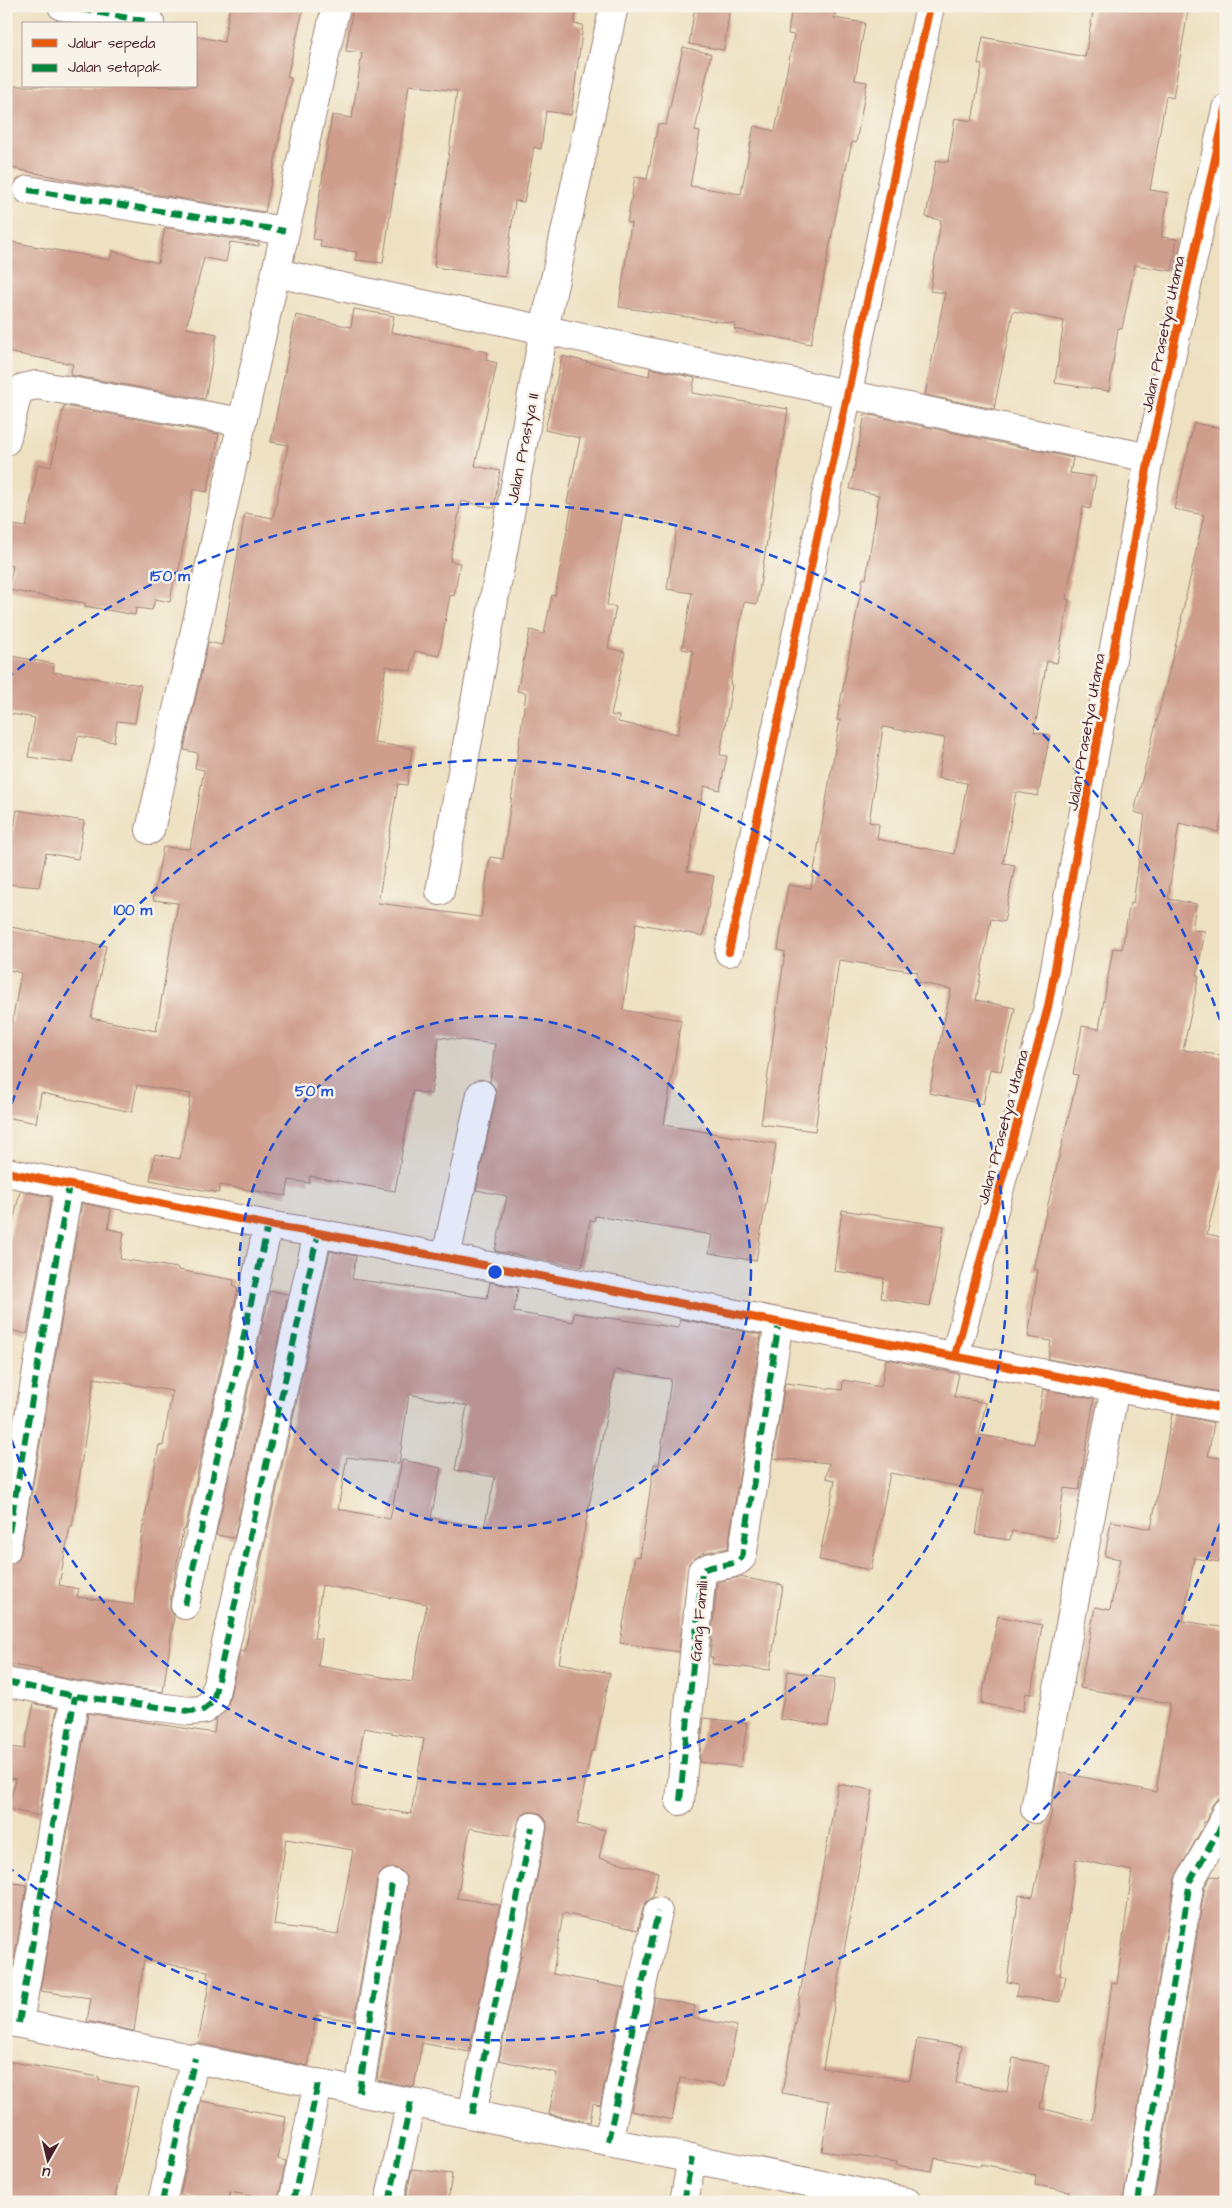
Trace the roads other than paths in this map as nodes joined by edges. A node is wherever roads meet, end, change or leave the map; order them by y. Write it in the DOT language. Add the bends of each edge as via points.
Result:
graph roads {
  1 [pos="62,6"];
  2 [pos="336,6"];
  3 [pos="614,6"];
  4 [pos="930,6"];
  5 [pos="150,22"];
  6 [pos="1226,109"];
  7 [pos="28,190"];
  8 [pos="285,231"];
  9 [pos="276,274"];
  10 [pos="544,330"];
  11 [pos="847,394"];
  12 [pos="242,422"];
  13 [pos="6,441"];
  14 [pos="1149,458"];
  15 [pos="150,830"];
  16 [pos="440,891"];
  17 [pos="729,952"];
  18 [pos="481,1094"];
  19 [pos="6,1172"];
  20 [pos="69,1184"];
  21 [pos="268,1225"];
  22 [pos="318,1233"];
  23 [pos="446,1257"];
  24 [pos="779,1322"];
  25 [pos="955,1356"];
  26 [pos="1115,1388"];
  27 [pos="1226,1409"];
  28 [pos="6,1550"];
  29 [pos="185,1605"];
  30 [pos="6,1682"];
  31 [pos="75,1696"];
  32 [pos="680,1801"];
  33 [pos="1035,1810"];
  34 [pos="1226,1812"];
  35 [pos="532,1827"];
  36 [pos="392,1883"];
  37 [pos="658,1912"];
  38 [pos="12,2022"];
  39 [pos="195,2058"];
  40 [pos="318,2083"];
  41 [pos="359,2092"];
  42 [pos="411,2102"];
  43 [pos="472,2114"];
  44 [pos="608,2141"];
  45 [pos="692,2158"];
  46 [pos="162,2202"];
  47 [pos="292,2202"];
  48 [pos="389,2202"];
  49 [pos="684,2202"];
  50 [pos="907,2202"];
  51 [pos="1138,2202"];
  1 -- 5 [label="street"];
  2 -- 8 [label="street"];
  3 -- 10 [label="street, Jalan Prastya II"];
  4 -- 11 [label="street"];
  6 -- 14 [label="street, Jalan Prasetya Utama"];
  7 -- 8 [label="street"];
  8 -- 9 [label="street"];
  9 -- 10 [label="street"];
  9 -- 12 [label="street"];
  10 -- 11 [label="street"];
  10 -- 16 [label="street, Jalan Prastya II"];
  11 -- 14 [label="street"];
  11 -- 17 [label="street"];
  12 -- 13 [label="street" via="36,385 18,392"];
  12 -- 15 [label="street"];
  14 -- 25 [label="street, Jalan Prasetya Utama" via="1048,1007"];
  18 -- 23 [label="street"];
  19 -- 20 [label="street"];
  20 -- 21 [label="street"];
  20 -- 28 [label="street"];
  21 -- 22 [label="street"];
  21 -- 29 [label="street"];
  22 -- 23 [label="street"];
  22 -- 31 [label="street" via="212,1702 203,1710 190,1711"];
  23 -- 24 [label="street"];
  24 -- 25 [label="street"];
  24 -- 32 [label="street, Gang Famili" via="742,1557 733,1564 708,1567 702,1571"];
  25 -- 26 [label="street"];
  26 -- 27 [label="street"];
  26 -- 33 [label="street"];
  30 -- 31 [label="street"];
  31 -- 38 [label="street"];
  34 -- 51 [label="street" via="1190,1882"];
  35 -- 43 [label="street"];
  36 -- 41 [label="street"];
  37 -- 44 [label="street"];
  38 -- 39 [label="street"];
  39 -- 40 [label="street"];
  39 -- 46 [label="street"];
  40 -- 41 [label="street"];
  40 -- 47 [label="street"];
  41 -- 42 [label="street"];
  42 -- 43 [label="street"];
  42 -- 48 [label="street"];
  43 -- 44 [label="street"];
  44 -- 45 [label="street"];
  45 -- 49 [label="street"];
  45 -- 50 [label="street"];
}
